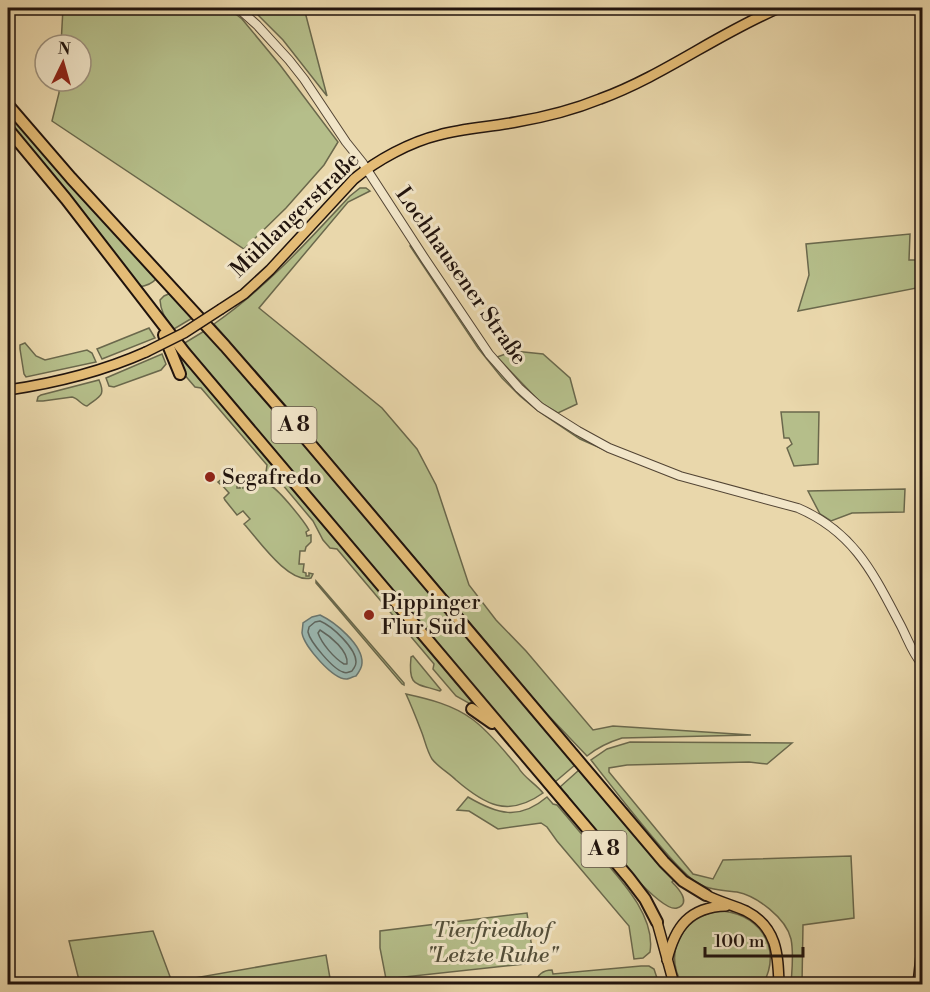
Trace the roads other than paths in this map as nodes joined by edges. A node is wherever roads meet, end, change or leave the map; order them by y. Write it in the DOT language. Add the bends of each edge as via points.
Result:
graph roads {
  1 [pos="238,8"];
  2 [pos="779,8"];
  3 [pos="8,105"];
  4 [pos="8,129"];
  5 [pos="366,169"];
  6 [pos="158,318"];
  7 [pos="180,374"];
  8 [pos="8,390"];
  9 [pos="922,664"];
  10 [pos="472,709"];
  11 [pos="502,729"];
  12 [pos="706,896"];
  13 [pos="731,906"];
  14 [pos="657,922"];
  15 [pos="922,948"];
  16 [pos="667,960"];
  17 [pos="778,971"];
  18 [pos="674,984"];
  19 [pos="772,984"];
  20 [pos="779,984"];
  21 [pos="918,984"];
  1 -- 5 [label="street, Lochhausener Straße" via="304,79"];
  2 -- 5 [label="main road, Mühlangerstraße" via="618,93 538,118 438,135"];
  3 -- 12 [label="highway, A 8" via="240,363 664,862"];
  4 -- 6 [label="highway, A 8"];
  5 -- 8 [label="main road, Mühlangerstraße, bridge" via="244,294 184,333 117,365"];
  5 -- 9 [label="street, Lochhausener Straße" via="489,354 540,407 609,448 680,476 798,508 829,524 867,565"];
  6 -- 7 [label="highway"];
  6 -- 11 [label="highway, A 8"];
  10 -- 11 [label="highway"];
  11 -- 14 [label="highway, A 8" via="629,878"];
  12 -- 13 [label="main road"];
  13 -- 16 [label="main road" via="708,908 688,919 674,937"];
  13 -- 17 [label="main road" via="758,918 768,929 775,942"];
  14 -- 16 [label="main road"];
  15 -- 21 [label="main road"];
  16 -- 18 [label="main road"];
  17 -- 19 [label="main road"];
  17 -- 20 [label="main road"];
}
